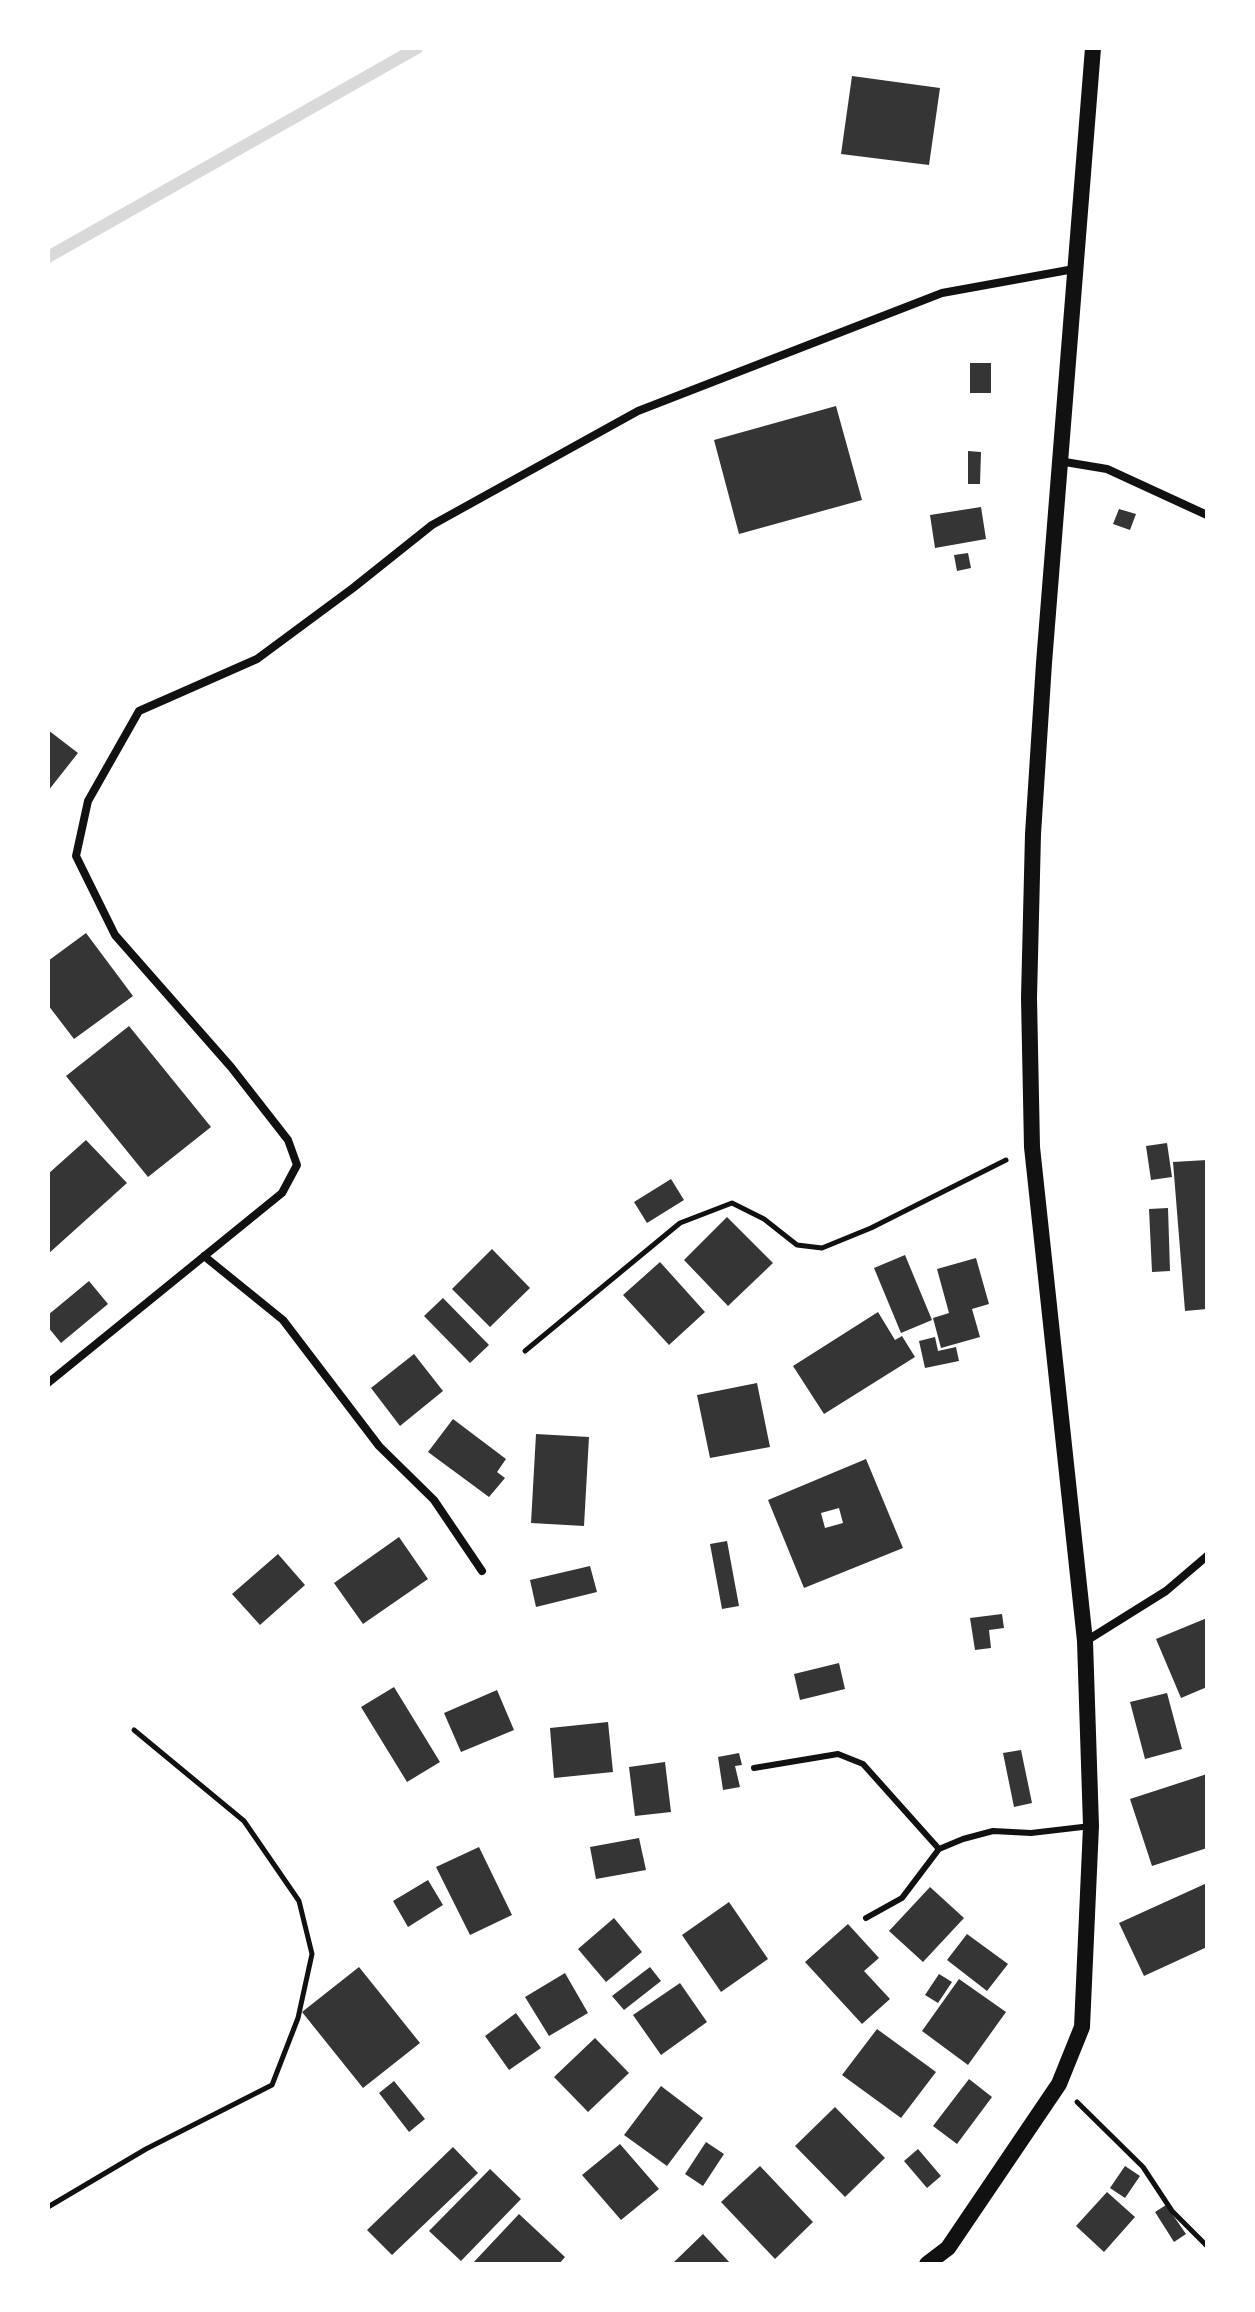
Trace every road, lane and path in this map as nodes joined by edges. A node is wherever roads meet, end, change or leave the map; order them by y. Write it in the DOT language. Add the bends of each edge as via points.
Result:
graph roads {
  1 [pos="1093,48"];
  2 [pos="1075,269"];
  3 [pos="1059,461"];
  4 [pos="1207,515"];
  5 [pos="1032,1147"];
  6 [pos="204,1256"];
  7 [pos="525,1351"];
  8 [pos="48,1383"];
  9 [pos="1207,1556"];
  10 [pos="482,1571"];
  11 [pos="1085,1641"];
  12 [pos="134,1730"];
  13 [pos="754,1768"];
  14 [pos="1091,1826"];
  15 [pos="939,1849"];
  16 [pos="866,1918"];
  17 [pos="1059,2084"];
  18 [pos="48,2207"];
  19 [pos="1207,2246"];
  20 [pos="927,2264"];
  1 -- 2 [label="main road"];
  2 -- 3 [label="main road"];
  2 -- 6 [label="street" via="942,293 638,411 432,525 257,659 139,711 88,801 76,856 115,935 231,1067 288,1140 297,1165 282,1193"];
  3 -- 4 [label="street" via="1107,469"];
  3 -- 5 [label="main road" via="1033,834"];
  5 -- 7 [label="path" via="822,1248 797,1245 732,1203 680,1223"];
  5 -- 11 [label="main road"];
  6 -- 8 [label="street"];
  6 -- 10 [label="street" via="283,1320 379,1446 434,1500"];
  9 -- 11 [label="street" via="1166,1591"];
  11 -- 14 [label="main road"];
  12 -- 18 [label="path" via="244,1821 299,1901 312,1954 298,2018 272,2085 146,2149"];
  13 -- 15 [label="lane" via="838,1754 863,1764"];
  14 -- 15 [label="lane" via="993,1831"];
  14 -- 17 [label="main road" via="1082,2027"];
  15 -- 16 [label="lane" via="902,1898"];
  17 -- 19 [label="path" via="1143,2167 1172,2211"];
  17 -- 20 [label="main road" via="948,2248"];
}
